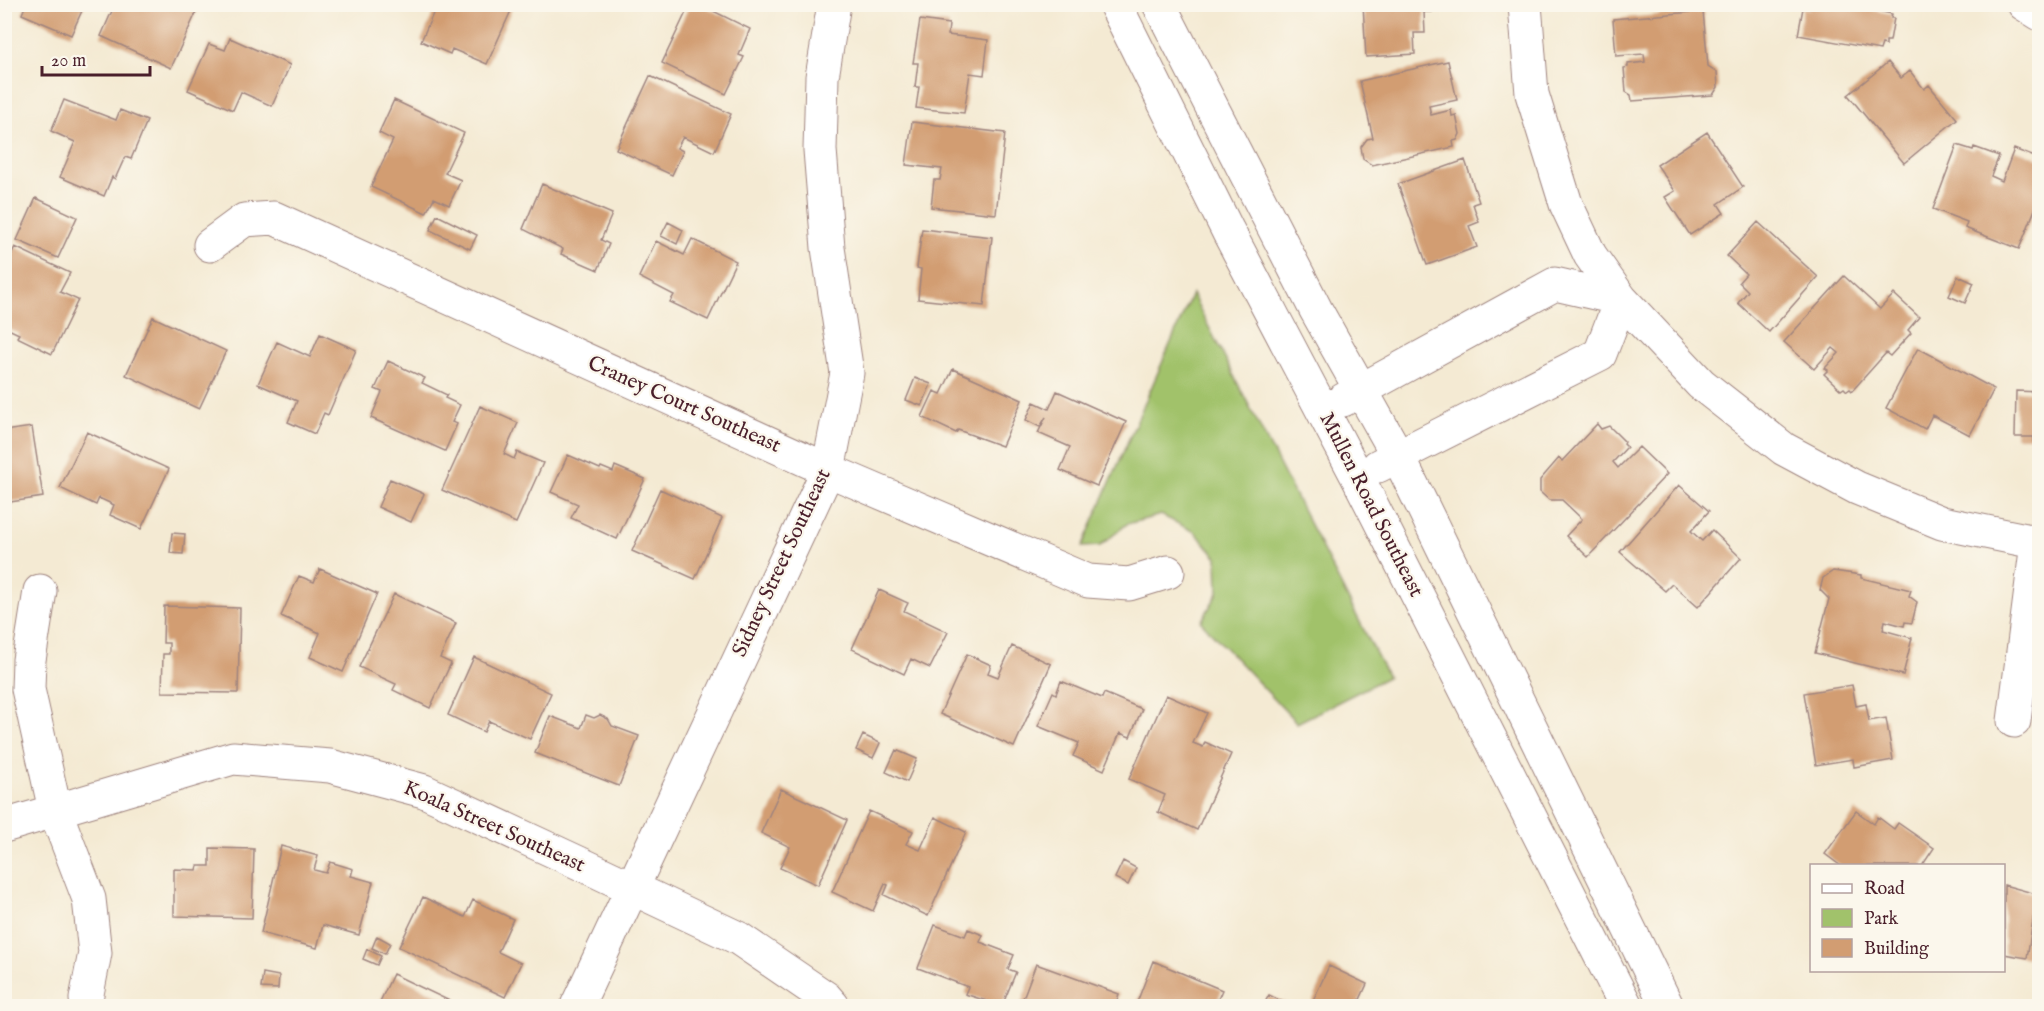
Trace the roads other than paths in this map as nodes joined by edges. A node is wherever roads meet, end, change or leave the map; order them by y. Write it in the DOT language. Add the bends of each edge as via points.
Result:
graph roads {
  1 [pos="834,4"];
  2 [pos="1115,4"];
  3 [pos="1159,4"];
  4 [pos="1525,4"];
  5 [pos="2024,4"];
  6 [pos="2040,14"];
  7 [pos="210,245"];
  8 [pos="1621,299"];
  9 [pos="1361,390"];
  10 [pos="1323,411"];
  11 [pos="1398,456"];
  12 [pos="828,470"];
  13 [pos="1357,476"];
  14 [pos="2038,543"];
  15 [pos="1168,572"];
  16 [pos="40,591"];
  17 [pos="2014,721"];
  18 [pos="55,810"];
  19 [pos="4,826"];
  20 [pos="632,888"];
  21 [pos="86,999"];
  22 [pos="577,1006"];
  23 [pos="833,1006"];
  24 [pos="1626,1006"];
  25 [pos="1666,1006"];
  1 -- 12 [label="street, Sidney Street Southeast" via="822,77 820,150 828,249 847,373"];
  2 -- 10 [label="street, Mullen Road Southeast"];
  3 -- 9 [label="street, Mullen Road Southeast"];
  4 -- 8 [label="street" via="1532,94 1566,204 1590,255"];
  5 -- 6 [label="street"];
  7 -- 12 [label="street, Craney Court Southeast" via="244,220 274,218"];
  8 -- 9 [label="street" via="1556,284"];
  8 -- 11 [label="street" via="1600,354"];
  8 -- 14 [label="street" via="1701,384 1784,449 1857,488 1942,523"];
  9 -- 10 [label="street"];
  9 -- 11 [label="street, Mullen Road Southeast"];
  10 -- 13 [label="street, Mullen Road Southeast"];
  11 -- 13 [label="street"];
  11 -- 25 [label="street, Mullen Road Southeast"];
  12 -- 15 [label="street, Craney Court Southeast" via="1088,581 1129,584"];
  12 -- 20 [label="street, Sidney Street Southeast"];
  13 -- 24 [label="street, Mullen Road Southeast"];
  14 -- 17 [label="street"];
  16 -- 18 [label="street" via="28,689"];
  18 -- 19 [label="street, Koala Street Southeast"];
  18 -- 20 [label="street, Koala Street Southeast" via="233,758 330,766 424,791"];
  18 -- 21 [label="street" via="89,898 95,953"];
  20 -- 22 [label="street, Sidney Street Southeast"];
  20 -- 23 [label="street, Koala Street Southeast" via="738,938"];
}
